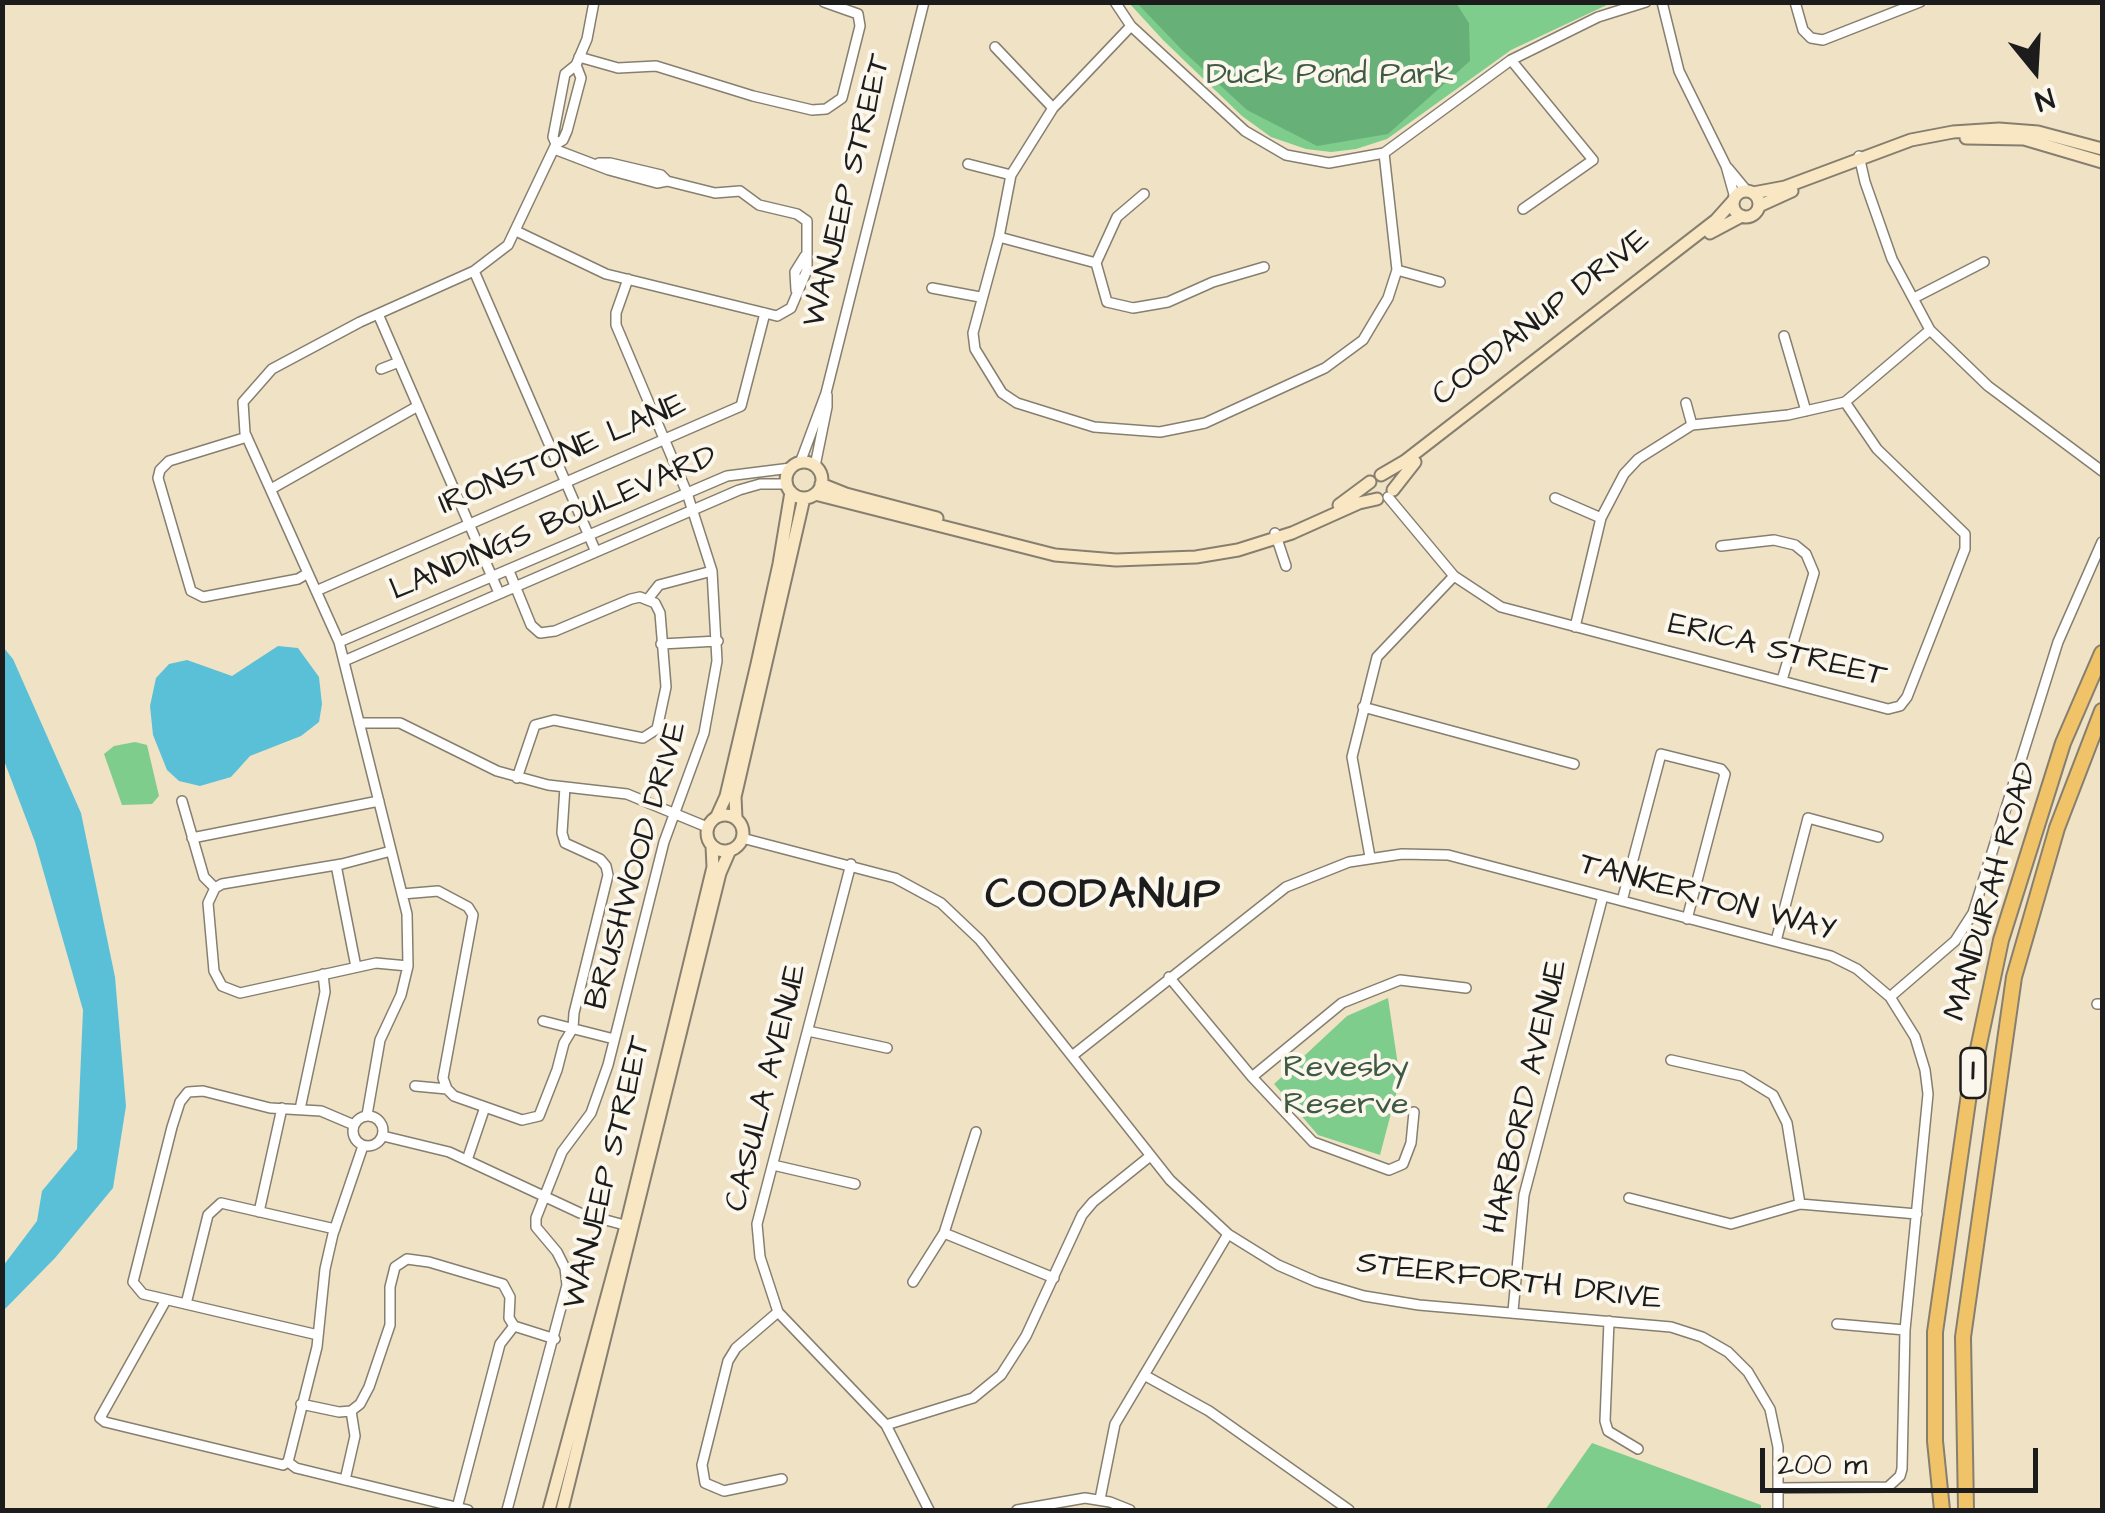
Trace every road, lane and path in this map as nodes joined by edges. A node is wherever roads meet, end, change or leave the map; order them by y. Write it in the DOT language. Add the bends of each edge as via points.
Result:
graph roads {
  1 [pos="594,2"];
  2 [pos="824,2"];
  3 [pos="924,2"];
  4 [pos="1115,2"];
  5 [pos="1646,2"];
  6 [pos="1662,2"];
  7 [pos="1795,2"];
  8 [pos="1920,2"];
  9 [pos="1131,26"];
  10 [pos="995,46"];
  11 [pos="1511,60"];
  12 [pos="578,61"];
  13 [pos="1053,108"];
  14 [pos="1962,134"];
  15 [pos="555,146"];
  16 [pos="2102,148"];
  17 [pos="1384,153"];
  18 [pos="1860,160"];
  19 [pos="2102,162"];
  20 [pos="968,164"];
  21 [pos="1726,166"];
  22 [pos="1011,174"];
  23 [pos="1750,192"];
  24 [pos="1144,194"];
  25 [pos="1734,200"];
  26 [pos="1759,206"];
  27 [pos="1522,209"];
  28 [pos="1742,216"];
  29 [pos="516,231"];
  30 [pos="999,237"];
  31 [pos="1984,262"];
  32 [pos="1096,263"];
  33 [pos="1264,267"];
  34 [pos="474,270"];
  35 [pos="1397,270"];
  36 [pos="628,280"];
  37 [pos="1440,282"];
  38 [pos="932,288"];
  39 [pos="980,297"];
  40 [pos="1914,298"];
  41 [pos="765,313"];
  42 [pos="378,314"];
  43 [pos="1930,330"];
  44 [pos="1784,336"];
  45 [pos="399,362"];
  46 [pos="381,369"];
  47 [pos="826,393"];
  48 [pos="1845,402"];
  49 [pos="1686,403"];
  50 [pos="418,406"];
  51 [pos="1806,411"];
  52 [pos="1692,425"];
  53 [pos="247,438"];
  54 [pos="664,439"];
  55 [pos="796,466"];
  56 [pos="815,466"];
  57 [pos="2102,471"];
  58 [pos="1375,478"];
  59 [pos="565,481"];
  60 [pos="789,488"];
  61 [pos="271,490"];
  62 [pos="814,492"];
  63 [pos="686,493"];
  64 [pos="1386,495"];
  65 [pos="1555,498"];
  66 [pos="693,510"];
  67 [pos="1601,518"];
  68 [pos="469,523"];
  69 [pos="1276,535"];
  70 [pos="589,536"];
  71 [pos="2102,542"];
  72 [pos="1721,546"];
  73 [pos="596,552"];
  74 [pos="1286,566"];
  75 [pos="712,570"];
  76 [pos="509,571"];
  77 [pos="308,573"];
  78 [pos="1454,576"];
  79 [pos="493,578"];
  80 [pos="515,586"];
  81 [pos="316,591"];
  82 [pos="499,594"];
  83 [pos="648,599"];
  84 [pos="1576,627"];
  85 [pos="718,641"];
  86 [pos="339,642"];
  87 [pos="661,644"];
  88 [pos="2102,653"];
  89 [pos="344,661"];
  90 [pos="1782,680"];
  91 [pos="1363,707"];
  92 [pos="2102,711"];
  93 [pos="360,723"];
  94 [pos="1574,764"];
  95 [pos="517,778"];
  96 [pos="565,788"];
  97 [pos="379,801"];
  98 [pos="182,802"];
  99 [pos="673,812"];
  100 [pos="718,816"];
  101 [pos="736,818"];
  102 [pos="707,827"];
  103 [pos="1878,837"];
  104 [pos="192,838"];
  105 [pos="742,838"];
  106 [pos="712,846"];
  107 [pos="730,850"];
  108 [pos="391,851"];
  109 [pos="1370,857"];
  110 [pos="851,864"];
  111 [pos="336,865"];
  112 [pos="215,888"];
  113 [pos="402,894"];
  114 [pos="1602,896"];
  115 [pos="1622,901"];
  116 [pos="1687,919"];
  117 [pos="1776,940"];
  118 [pos="408,966"];
  119 [pos="356,967"];
  120 [pos="323,974"];
  121 [pos="1170,977"];
  122 [pos="1466,988"];
  123 [pos="1890,996"];
  124 [pos="543,1021"];
  125 [pos="573,1028"];
  126 [pos="808,1031"];
  127 [pos="614,1038"];
  128 [pos="888,1048"];
  129 [pos="1072,1056"];
  130 [pos="1671,1060"];
  131 [pos="1252,1076"];
  132 [pos="414,1086"];
  133 [pos="447,1090"];
  134 [pos="484,1107"];
  135 [pos="282,1108"];
  136 [pos="300,1109"];
  137 [pos="1414,1112"];
  138 [pos="367,1115"];
  139 [pos="354,1125"];
  140 [pos="976,1132"];
  141 [pos="383,1136"];
  142 [pos="363,1146"];
  143 [pos="1148,1156"];
  144 [pos="466,1160"];
  145 [pos="772,1165"];
  146 [pos="855,1184"];
  147 [pos="543,1196"];
  148 [pos="1629,1198"];
  149 [pos="1800,1204"];
  150 [pos="259,1212"];
  151 [pos="1917,1214"];
  152 [pos="630,1226"];
  153 [pos="334,1228"];
  154 [pos="944,1233"];
  155 [pos="1228,1234"];
  156 [pos="1054,1278"];
  157 [pos="913,1282"];
  158 [pos="166,1300"];
  159 [pos="186,1304"];
  160 [pos="1513,1310"];
  161 [pos="778,1312"];
  162 [pos="1609,1321"];
  163 [pos="1836,1324"];
  164 [pos="514,1326"];
  165 [pos="1905,1330"];
  166 [pos="318,1335"];
  167 [pos="556,1339"];
  168 [pos="1144,1375"];
  169 [pos="301,1404"];
  170 [pos="351,1411"];
  171 [pos="886,1424"];
  172 [pos="1638,1449"];
  173 [pos="288,1462"];
  174 [pos="782,1479"];
  175 [pos="344,1480"];
  176 [pos="1779,1488"];
  177 [pos="1100,1499"];
  178 [pos="463,1509"];
  179 [pos="507,1510"];
  180 [pos="549,1510"];
  181 [pos="562,1510"];
  182 [pos="929,1510"];
  183 [pos="1017,1510"];
  184 [pos="1130,1510"];
  185 [pos="1349,1510"];
  186 [pos="1778,1510"];
  187 [pos="1942,1510"];
  188 [pos="1966,1510"];
  1 -- 12 [label="street"];
  2 -- 12 [label="street" via="858,14 860,26 842,98 826,109 752,96 656,66"];
  3 -- 47 [label="street, WANJEEP STREET"];
  4 -- 9 [label="street"];
  5 -- 11 [label="street"];
  6 -- 21 [label="street" via="1679,71"];
  7 -- 8 [label="street" via="1810,38 1824,40"];
  9 -- 13 [label="street"];
  9 -- 17 [label="street" via="1264,144 1330,163"];
  10 -- 13 [label="street"];
  11 -- 17 [label="street"];
  11 -- 27 [label="street" via="1593,160"];
  12 -- 15 [label="street" via="565,74"];
  12 -- 15 [label="street" via="581,78 567,130"];
  13 -- 22 [label="street"];
  14 -- 16 [label="main road" via="2038,132"];
  14 -- 18 [label="main road" via="1911,140"];
  14 -- 19 [label="main road" via="2024,139"];
  15 -- 29 [label="street"];
  15 -- 41 [label="street" via="657,183 740,191 808,221 807,270 788,313"];
  17 -- 35 [label="street"];
  18 -- 23 [label="main road"];
  18 -- 26 [label="main road"];
  18 -- 40 [label="street" via="1892,258"];
  20 -- 22 [label="street"];
  21 -- 23 [label="street"];
  21 -- 25 [label="street"];
  22 -- 30 [label="street"];
  23 -- 25 [label="main road"];
  23 -- 26 [label="main road"];
  24 -- 32 [label="street" via="1117,217"];
  25 -- 28 [label="main road"];
  25 -- 58 [label="main road, COODANUP DRIVE" via="1467,414"];
  26 -- 28 [label="main road"];
  28 -- 64 [label="main road, COODANUP DRIVE" via="1698,240 1412,464"];
  29 -- 34 [label="street"];
  29 -- 36 [label="street"];
  30 -- 32 [label="street"];
  30 -- 39 [label="street"];
  31 -- 40 [label="street"];
  32 -- 33 [label="street" via="1107,302 1134,308"];
  34 -- 42 [label="street"];
  34 -- 59 [label="street"];
  35 -- 37 [label="street"];
  35 -- 39 [label="street" via="1363,340 1326,368 1205,423 1160,432 1094,427 1002,393 976,349"];
  36 -- 41 [label="street"];
  36 -- 54 [label="street, BRUSHWOOD DRIVE" via="616,325"];
  38 -- 39 [label="street"];
  40 -- 43 [label="street"];
  41 -- 54 [label="street, IRONSTONE LANE" via="741,406"];
  42 -- 45 [label="street"];
  42 -- 53 [label="street" via="272,369 243,402"];
  43 -- 48 [label="street"];
  43 -- 57 [label="street" via="1988,386"];
  44 -- 51 [label="street"];
  45 -- 46 [label="street"];
  45 -- 50 [label="street"];
  47 -- 55 [label="street, WANJEEP STREET"];
  47 -- 56 [label="street, WANJEEP STREET"];
  48 -- 51 [label="street"];
  48 -- 90 [label="street, ERICA STREET" via="1877,449 1965,534 1965,549 1900,706 1888,709"];
  49 -- 52 [label="street"];
  50 -- 61 [label="street"];
  50 -- 68 [label="street"];
  51 -- 52 [label="street"];
  52 -- 67 [label="street" via="1638,458"];
  53 -- 61 [label="street"];
  53 -- 77 [label="street" via="169,461 160,470 191,591 202,597"];
  54 -- 59 [label="street, IRONSTONE LANE"];
  54 -- 63 [label="street, BRUSHWOOD DRIVE"];
  55 -- 56 [label="main road"];
  55 -- 60 [label="main road"];
  55 -- 63 [label="street, LANDINGS BOULEVARD" via="727,476"];
  56 -- 62 [label="main road" via="821,474"];
  58 -- 64 [label="main road" via="1390,479"];
  58 -- 64 [label="main road" via="1370,494"];
  58 -- 69 [label="main road, COODANUP DRIVE" via="1344,502"];
  59 -- 68 [label="street, IRONSTONE LANE"];
  59 -- 70 [label="street"];
  60 -- 62 [label="main road, COODANUP DRIVE"];
  60 -- 66 [label="street, LANDINGS BOULEVARD" via="760,484"];
  60 -- 100 [label="main road" via="780,564"];
  61 -- 77 [label="street"];
  62 -- 69 [label="main road, COODANUP DRIVE" via="846,494 1082,552 1186,552"];
  62 -- 101 [label="main road" via="735,798"];
  63 -- 66 [label="street, BRUSHWOOD DRIVE"];
  63 -- 70 [label="street, LANDINGS BOULEVARD"];
  64 -- 69 [label="main road, COODANUP DRIVE"];
  64 -- 78 [label="street, ERICA STREET"];
  65 -- 67 [label="street"];
  66 -- 73 [label="street, LANDINGS BOULEVARD"];
  66 -- 75 [label="street, BRUSHWOOD DRIVE"];
  67 -- 84 [label="street"];
  68 -- 79 [label="street"];
  68 -- 81 [label="street, IRONSTONE LANE"];
  69 -- 74 [label="street"];
  70 -- 73 [label="street"];
  70 -- 76 [label="street, LANDINGS BOULEVARD"];
  71 -- 123 [label="street" via="2058,642 1973,913 1955,941"];
  72 -- 90 [label="street" via="1774,540 1806,554 1814,573"];
  73 -- 80 [label="street, LANDINGS BOULEVARD"];
  75 -- 83 [label="street" via="659,586"];
  75 -- 85 [label="street, BRUSHWOOD DRIVE"];
  76 -- 79 [label="street, LANDINGS BOULEVARD"];
  76 -- 80 [label="street"];
  77 -- 81 [label="street"];
  78 -- 84 [label="street, ERICA STREET" via="1501,607"];
  78 -- 91 [label="street" via="1377,657"];
  79 -- 82 [label="street"];
  79 -- 86 [label="street, LANDINGS BOULEVARD"];
  80 -- 82 [label="street, LANDINGS BOULEVARD"];
  80 -- 83 [label="street" via="531,624 546,634 631,598"];
  81 -- 86 [label="street"];
  82 -- 89 [label="street, LANDINGS BOULEVARD"];
  83 -- 87 [label="street" via="658,607"];
  84 -- 90 [label="street, ERICA STREET"];
  85 -- 87 [label="street"];
  85 -- 99 [label="street, BRUSHWOOD DRIVE" via="704,733"];
  86 -- 89 [label="street"];
  87 -- 95 [label="street" via="666,687 653,733 637,738 539,722"];
  88 -- 187 [label="highway, MANDURAH ROAD / 1" via="2064,743 2001,940 1970,1087 1935,1332"];
  89 -- 93 [label="street"];
  91 -- 94 [label="street"];
  91 -- 109 [label="street" via="1352,757"];
  92 -- 188 [label="highway, MANDURAH ROAD / 1" via="2057,828 2014,977 1963,1336"];
  93 -- 95 [label="street" via="400,723"];
  93 -- 97 [label="street"];
  95 -- 96 [label="street"];
  96 -- 99 [label="street" via="628,794"];
  96 -- 125 [label="street" via="566,842 600,860 608,875"];
  97 -- 104 [label="street"];
  97 -- 108 [label="street"];
  98 -- 104 [label="street"];
  99 -- 102 [label="street"];
  99 -- 127 [label="street, BRUSHWOOD DRIVE"];
  100 -- 101 [label="main road"];
  100 -- 102 [label="main road"];
  101 -- 105 [label="main road"];
  102 -- 106 [label="main road"];
  103 -- 117 [label="street" via="1808,818"];
  104 -- 112 [label="street" via="204,878"];
  105 -- 107 [label="main road"];
  105 -- 110 [label="street, STEERFORTH DRIVE"];
  106 -- 107 [label="main road"];
  106 -- 152 [label="main road, WANJEEP STREET" via="713,867"];
  107 -- 152 [label="main road, WANJEEP STREET"];
  108 -- 111 [label="street"];
  108 -- 113 [label="street"];
  109 -- 114 [label="street, TANKERTON WAY" via="1448,855"];
  109 -- 121 [label="street, TANKERTON WAY" via="1286,887"];
  110 -- 126 [label="street, CASULA AVENUE"];
  110 -- 129 [label="street, STEERFORTH DRIVE" via="941,903 980,940"];
  111 -- 112 [label="street"];
  111 -- 119 [label="street"];
  112 -- 120 [label="street" via="208,902 214,971 222,986 240,993"];
  113 -- 118 [label="street"];
  113 -- 133 [label="street" via="438,891 473,915 443,1078"];
  114 -- 115 [label="street, TANKERTON WAY"];
  114 -- 160 [label="street, HARBORD AVENUE" via="1524,1195"];
  115 -- 116 [label="street, TANKERTON WAY"];
  115 -- 116 [label="street" via="1662,754 1722,768"];
  116 -- 117 [label="street, TANKERTON WAY"];
  117 -- 123 [label="street, TANKERTON WAY" via="1832,956"];
  118 -- 119 [label="street"];
  118 -- 138 [label="street" via="380,1040"];
  119 -- 120 [label="street"];
  120 -- 136 [label="street"];
  121 -- 129 [label="street, TANKERTON WAY"];
  121 -- 131 [label="street"];
  122 -- 131 [label="street" via="1400,980 1342,1003"];
  123 -- 151 [label="street, TANKERTON WAY" via="1915,1037 1928,1094"];
  124 -- 125 [label="street"];
  125 -- 127 [label="street"];
  125 -- 134 [label="street" via="538,1116 522,1120"];
  126 -- 128 [label="street"];
  126 -- 145 [label="street, CASULA AVENUE"];
  127 -- 147 [label="street, BRUSHWOOD DRIVE" via="591,1113 562,1152"];
  129 -- 143 [label="street, STEERFORTH DRIVE"];
  130 -- 149 [label="street" via="1742,1076 1773,1096 1787,1123"];
  131 -- 137 [label="street" via="1313,1142 1389,1170 1403,1164"];
  132 -- 133 [label="street"];
  133 -- 134 [label="street"];
  134 -- 144 [label="street"];
  135 -- 136 [label="street"];
  135 -- 150 [label="street"];
  135 -- 158 [label="street" via="203,1091 188,1092 180,1102 133,1282 143,1294"];
  136 -- 139 [label="street"];
  138 -- 139 [label="street"];
  138 -- 141 [label="street" via="377,1118"];
  139 -- 142 [label="street"];
  140 -- 154 [label="street"];
  141 -- 142 [label="street"];
  141 -- 144 [label="street"];
  142 -- 153 [label="street"];
  143 -- 155 [label="street, STEERFORTH DRIVE"];
  143 -- 156 [label="street" via="1082,1215"];
  144 -- 147 [label="street"];
  145 -- 146 [label="street"];
  145 -- 161 [label="street, CASULA AVENUE" via="757,1224"];
  147 -- 152 [label="street"];
  147 -- 167 [label="street, BRUSHWOOD DRIVE" via="536,1228 557,1252 567,1285"];
  148 -- 149 [label="street" via="1730,1224"];
  149 -- 151 [label="street"];
  150 -- 153 [label="street"];
  150 -- 159 [label="street" via="212,1208"];
  151 -- 165 [label="street, TANKERTON WAY"];
  152 -- 180 [label="main road, WANJEEP STREET"];
  152 -- 181 [label="main road, WANJEEP STREET"];
  153 -- 166 [label="street"];
  154 -- 156 [label="street"];
  154 -- 157 [label="street"];
  155 -- 160 [label="street, STEERFORTH DRIVE" via="1296,1274 1364,1296"];
  155 -- 168 [label="street"];
  156 -- 171 [label="street" via="1001,1375 972,1398"];
  158 -- 159 [label="street"];
  158 -- 173 [label="street" via="100,1418"];
  159 -- 166 [label="street"];
  160 -- 162 [label="street, STEERFORTH DRIVE"];
  161 -- 171 [label="street, CASULA AVENUE"];
  161 -- 174 [label="street" via="728,1361 702,1466 705,1483 724,1491"];
  162 -- 172 [label="street" via="1605,1421 1608,1431"];
  162 -- 176 [label="street, STEERFORTH DRIVE" via="1670,1327 1702,1337 1738,1361 1770,1410"];
  163 -- 165 [label="street"];
  164 -- 167 [label="street"];
  164 -- 170 [label="street" via="508,1293 498,1282 402,1261 390,1287 390,1325 379,1360"];
  164 -- 178 [label="street" via="500,1344"];
  165 -- 176 [label="street, TANKERTON WAY" via="1900,1476 1881,1488"];
  166 -- 169 [label="street"];
  167 -- 179 [label="street, BRUSHWOOD DRIVE"];
  168 -- 177 [label="street" via="1115,1424"];
  168 -- 185 [label="street" via="1209,1411"];
  169 -- 170 [label="street"];
  169 -- 173 [label="street"];
  170 -- 175 [label="street" via="355,1436"];
  171 -- 182 [label="street, CASULA AVENUE"];
  173 -- 175 [label="street"];
  175 -- 178 [label="street"];
  176 -- 186 [label="street, STEERFORTH DRIVE"];
  177 -- 183 [label="street"];
  177 -- 184 [label="street"];
}
